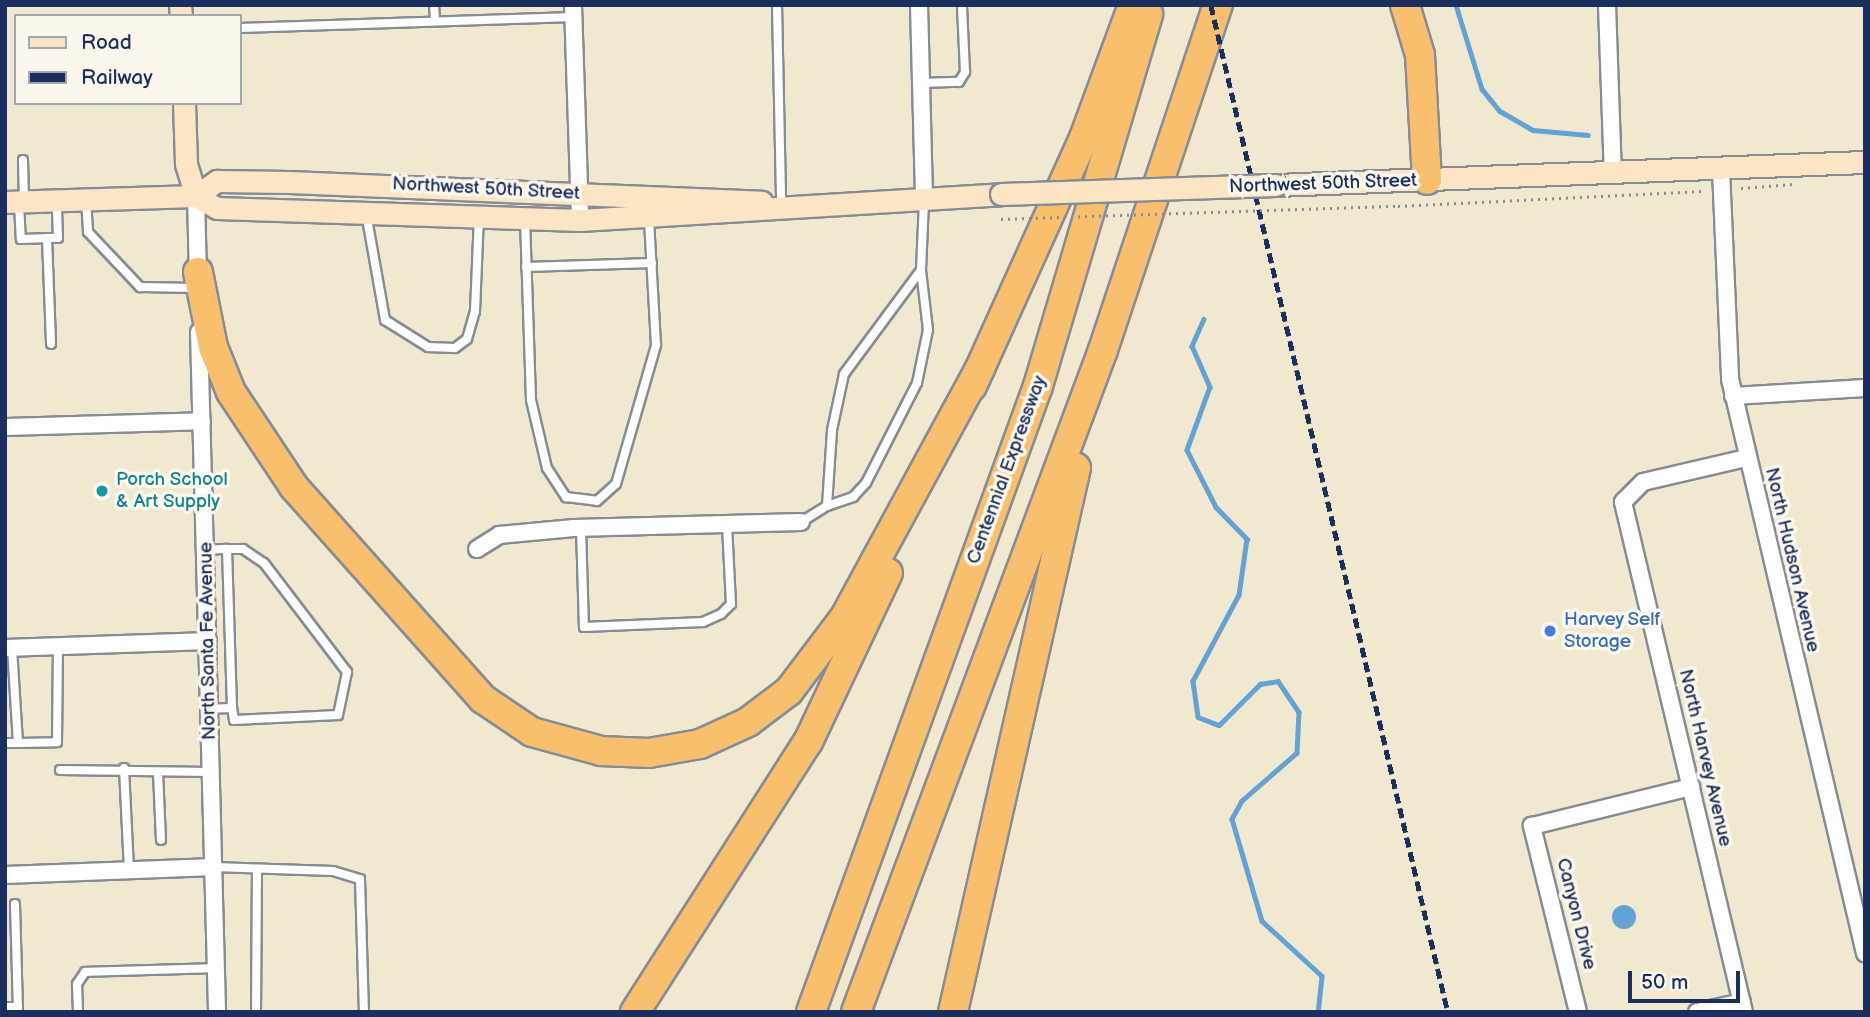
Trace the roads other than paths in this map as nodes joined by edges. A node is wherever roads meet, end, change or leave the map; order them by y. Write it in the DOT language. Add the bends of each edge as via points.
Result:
graph roads {
  1 [pos="434,5"];
  2 [pos="777,5"];
  3 [pos="919,5"];
  4 [pos="962,5"];
  5 [pos="1133,5"];
  6 [pos="1150,5"];
  7 [pos="1218,5"];
  8 [pos="1405,5"];
  9 [pos="1607,5"];
  10 [pos="574,11"];
  11 [pos="435,22"];
  12 [pos="242,28"];
  13 [pos="921,83"];
  14 [pos="184,105"];
  15 [pos="23,160"];
  16 [pos="1865,162"];
  17 [pos="1721,170"];
  18 [pos="1613,174"];
  19 [pos="1427,180"];
  20 [pos="580,195"];
  21 [pos="196,197"];
  22 [pos="924,197"];
  23 [pos="86,199"];
  24 [pos="57,200"];
  25 [pos="16,201"];
  26 [pos="781,204"];
  27 [pos="366,210"];
  28 [pos="479,217"];
  29 [pos="649,218"];
  30 [pos="525,219"];
  31 [pos="580,220"];
  32 [pos="47,238"];
  33 [pos="652,263"];
  34 [pos="526,267"];
  35 [pos="921,270"];
  36 [pos="198,280"];
  37 [pos="51,344"];
  38 [pos="1103,350"];
  39 [pos="980,368"];
  40 [pos="1865,388"];
  41 [pos="1733,396"];
  42 [pos="202,421"];
  43 [pos="5,426"];
  44 [pos="1746,458"];
  45 [pos="827,506"];
  46 [pos="801,522"];
  47 [pos="727,524"];
  48 [pos="581,528"];
  49 [pos="227,549"];
  50 [pos="477,549"];
  51 [pos="205,550"];
  52 [pos="208,641"];
  53 [pos="58,646"];
  54 [pos="9,648"];
  55 [pos="232,708"];
  56 [pos="209,709"];
  57 [pos="5,743"];
  58 [pos="18,744"];
  59 [pos="124,768"];
  60 [pos="60,770"];
  61 [pos="158,772"];
  62 [pos="211,772"];
  63 [pos="1691,787"];
  64 [pos="160,840"];
  65 [pos="213,867"];
  66 [pos="257,869"];
  67 [pos="129,870"];
  68 [pos="5,875"];
  69 [pos="901,899"];
  70 [pos="15,904"];
  71 [pos="841,927"];
  72 [pos="1865,953"];
  73 [pos="216,968"];
  74 [pos="5,1007"];
  75 [pos="1743,1007"];
  76 [pos="18,1009"];
  77 [pos="78,1012"];
  78 [pos="217,1012"];
  79 [pos="256,1012"];
  80 [pos="364,1012"];
  81 [pos="635,1012"];
  82 [pos="794,1012"];
  83 [pos="811,1012"];
  84 [pos="856,1012"];
  85 [pos="870,1012"];
  86 [pos="953,1012"];
  87 [pos="1578,1012"];
  88 [pos="1697,1012"];
  1 -- 11 [label="lane"];
  2 -- 26 [label="lane"];
  3 -- 13 [label="street"];
  4 -- 13 [label="lane" via="965,72 959,82"];
  5 -- 39 [label="highway" via="1084,138"];
  6 -- 71 [label="highway, Centennial Expressway" via="1038,386"];
  7 -- 38 [label="highway"];
  8 -- 19 [label="highway" via="1420,55"];
  9 -- 18 [label="street"];
  10 -- 11 [label="lane"];
  10 -- 20 [label="street"];
  11 -- 12 [label="lane"];
  13 -- 22 [label="street"];
  14 -- 21 [label="main road, North Santa Fe Avenue" via="186,164"];
  15 -- 25 [label="lane"];
  16 -- 17 [label="main road, Northwest 50th Street"];
  17 -- 18 [label="main road, Northwest 50th Street"];
  17 -- 41 [label="street, North Hudson Avenue"];
  18 -- 19 [label="main road, Northwest 50th Street"];
  19 -- 22 [label="main road, Northwest 50th Street, bridge"];
  20 -- 21 [label="main road, Northwest 50th Street" via="226,181"];
  20 -- 26 [label="main road, Northwest 50th Street" via="716,195"];
  20 -- 31 [label="street"];
  21 -- 23 [label="main road, Northwest 50th Street"];
  21 -- 27 [label="main road, Northwest 50th Street" via="217,208"];
  21 -- 36 [label="street, North Santa Fe Avenue"];
  22 -- 26 [label="main road, Northwest 50th Street"];
  22 -- 35 [label="lane"];
  23 -- 24 [label="main road, Northwest 50th Street"];
  23 -- 36 [label="lane" via="88,232 140,287"];
  24 -- 25 [label="main road, Northwest 50th Street"];
  24 -- 32 [label="lane" via="58,238"];
  25 -- 32 [label="lane" via="21,239"];
  26 -- 29 [label="main road, Northwest 50th Street"];
  27 -- 28 [label="main road, Northwest 50th Street"];
  27 -- 28 [label="lane" via="384,320 428,347 456,348 467,339 475,311"];
  28 -- 30 [label="main road, Northwest 50th Street"];
  29 -- 31 [label="main road, Northwest 50th Street"];
  29 -- 33 [label="lane"];
  30 -- 31 [label="main road, Northwest 50th Street"];
  30 -- 34 [label="lane"];
  32 -- 37 [label="lane"];
  33 -- 34 [label="lane"];
  33 -- 34 [label="lane" via="656,345 616,484 597,502 566,497 547,468 531,400"];
  35 -- 45 [label="lane" via="844,374 832,430"];
  35 -- 45 [label="lane" via="928,330 917,383 866,483 853,498"];
  36 -- 39 [label="highway" via="213,347 231,392 294,487 483,699 532,732 601,751 649,753 699,744 748,722 789,691 845,617"];
  36 -- 42 [label="street, North Santa Fe Avenue"];
  38 -- 69 [label="highway"];
  38 -- 86 [label="highway"];
  39 -- 81 [label="highway" via="808,742"];
  40 -- 41 [label="street"];
  41 -- 44 [label="street, North Hudson Avenue"];
  42 -- 43 [label="street"];
  42 -- 51 [label="street, North Santa Fe Avenue"];
  44 -- 63 [label="street, North Harvey Avenue" via="1643,482 1623,502"];
  44 -- 72 [label="street, North Hudson Avenue"];
  45 -- 46 [label="lane"];
  46 -- 47 [label="street"];
  47 -- 48 [label="street"];
  47 -- 48 [label="lane" via="731,604 703,622 584,627"];
  48 -- 50 [label="street" via="499,535"];
  49 -- 51 [label="lane"];
  49 -- 55 [label="lane"];
  49 -- 55 [label="lane" via="243,549 264,563 348,672 338,715 234,720"];
  51 -- 52 [label="street, North Santa Fe Avenue"];
  52 -- 53 [label="street"];
  52 -- 56 [label="street, North Santa Fe Avenue"];
  53 -- 54 [label="street"];
  53 -- 58 [label="lane" via="57,742"];
  54 -- 58 [label="lane"];
  55 -- 56 [label="lane"];
  56 -- 62 [label="street, North Santa Fe Avenue"];
  57 -- 58 [label="lane"];
  59 -- 60 [label="lane"];
  59 -- 61 [label="lane"];
  59 -- 67 [label="lane"];
  61 -- 62 [label="lane"];
  61 -- 64 [label="lane"];
  62 -- 65 [label="street, North Santa Fe Avenue"];
  63 -- 75 [label="street, North Harvey Avenue"];
  63 -- 87 [label="street, Canyon Drive" via="1532,826"];
  65 -- 66 [label="lane"];
  65 -- 67 [label="street"];
  65 -- 73 [label="street, North Santa Fe Avenue"];
  66 -- 79 [label="lane"];
  66 -- 80 [label="lane" via="333,871 360,879"];
  67 -- 68 [label="street"];
  69 -- 84 [label="highway"];
  69 -- 85 [label="highway"];
  70 -- 76 [label="lane"];
  71 -- 82 [label="highway"];
  71 -- 83 [label="highway"];
  73 -- 77 [label="lane" via="86,972 77,984"];
  73 -- 78 [label="street, North Santa Fe Avenue"];
  74 -- 76 [label="lane"];
  75 -- 88 [label="street"];
}
